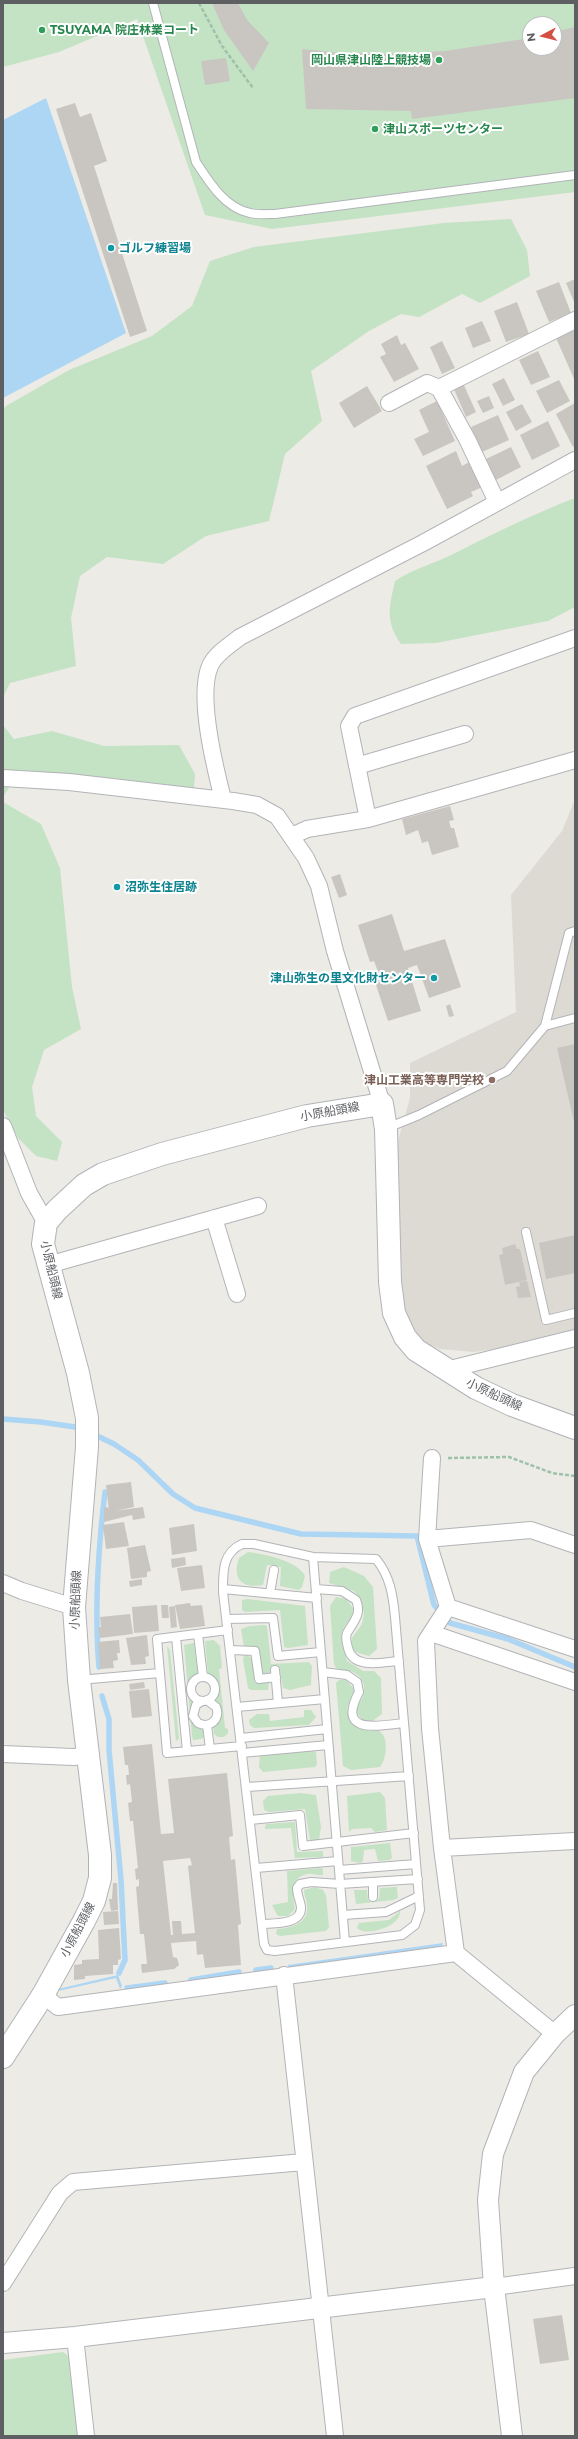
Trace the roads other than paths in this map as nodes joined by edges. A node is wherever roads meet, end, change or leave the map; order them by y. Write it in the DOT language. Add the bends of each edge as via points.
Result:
graph roads {
  1 [pos="153,3"];
  2 [pos="575,175"];
  3 [pos="575,320"];
  4 [pos="439,388"];
  5 [pos="389,403"];
  6 [pos="575,460"];
  7 [pos="497,502"];
  8 [pos="575,638"];
  9 [pos="465,734"];
  10 [pos="575,760"];
  11 [pos="357,766"];
  12 [pos="3,778"];
  13 [pos="223,800"];
  14 [pos="368,819"];
  15 [pos="292,836"];
  16 [pos="575,931"];
  17 [pos="575,1018"];
  18 [pos="545,1026"];
  19 [pos="382,1104"];
  20 [pos="3,1126"];
  21 [pos="386,1129"];
  22 [pos="258,1206"];
  23 [pos="214,1218"];
  24 [pos="46,1223"];
  25 [pos="526,1232"];
  26 [pos="48,1265"];
  27 [pos="237,1294"];
  28 [pos="575,1313"];
  29 [pos="575,1338"];
  30 [pos="446,1370"];
  31 [pos="575,1428"];
  32 [pos="432,1458"];
  33 [pos="427,1539"];
  34 [pos="575,1545"];
  35 [pos="313,1557"];
  36 [pos="274,1570"];
  37 [pos="3,1583"];
  38 [pos="223,1589"];
  39 [pos="316,1589"];
  40 [pos="270,1593"];
  41 [pos="317,1598"];
  42 [pos="74,1607"];
  43 [pos="448,1607"];
  44 [pos="226,1619"];
  45 [pos="228,1630"];
  46 [pos="431,1633"];
  47 [pos="198,1634"];
  48 [pos="176,1637"];
  49 [pos="230,1650"];
  50 [pos="575,1650"];
  51 [pos="321,1652"];
  52 [pos="399,1661"];
  53 [pos="323,1672"];
  54 [pos="160,1673"];
  55 [pos="203,1676"];
  56 [pos="78,1680"];
  57 [pos="575,1682"];
  58 [pos="325,1700"];
  59 [pos="205,1701"];
  60 [pos="278,1703"];
  61 [pos="237,1707"];
  62 [pos="404,1723"];
  63 [pos="207,1725"];
  64 [pos="327,1729"];
  65 [pos="328,1745"];
  66 [pos="242,1746"];
  67 [pos="210,1749"];
  68 [pos="187,1751"];
  69 [pos="3,1754"];
  70 [pos="87,1756"];
  71 [pos="409,1776"];
  72 [pos="331,1782"];
  73 [pos="247,1787"];
  74 [pos="250,1820"];
  75 [pos="414,1833"];
  76 [pos="575,1841"];
  77 [pos="336,1842"];
  78 [pos="442,1848"];
  79 [pos="338,1861"];
  80 [pos="416,1864"];
  81 [pos="256,1868"];
  82 [pos="339,1870"];
  83 [pos="418,1879"];
  84 [pos="373,1882"];
  85 [pos="340,1884"];
  86 [pos="419,1896"];
  87 [pos="373,1897"];
  88 [pos="343,1915"];
  89 [pos="262,1924"];
  90 [pos="345,1942"];
  91 [pos="456,1953"];
  92 [pos="284,1976"];
  93 [pos="43,1995"];
  94 [pos="575,2015"];
  95 [pos="555,2034"];
  96 [pos="3,2057"];
  97 [pos="304,2162"];
  98 [pos="575,2276"];
  99 [pos="3,2283"];
  100 [pos="494,2287"];
  101 [pos="321,2308"];
  102 [pos="75,2337"];
  103 [pos="3,2343"];
  104 [pos="86,2436"];
  105 [pos="335,2436"];
  106 [pos="512,2436"];
  1 -- 2 [label="lane" via="196,162 215,190 230,204 250,214 275,214"];
  3 -- 4 [label="street"];
  4 -- 5 [label="street" via="427,383"];
  4 -- 7 [label="street"];
  6 -- 7 [label="street"];
  7 -- 13 [label="street" via="240,637 222,651 210,666 206,688 211,745"];
  8 -- 11 [label="street" via="355,716 348,726"];
  9 -- 11 [label="street"];
  10 -- 14 [label="street"];
  11 -- 14 [label="street"];
  12 -- 13 [label="street" via="69,782"];
  13 -- 15 [label="street" via="257,805 276,816"];
  14 -- 15 [label="street" via="307,829"];
  15 -- 19 [label="street" via="319,886 335,951"];
  16 -- 18 [label="lane" via="569,933"];
  17 -- 18 [label="lane"];
  18 -- 21 [label="lane" via="507,1070"];
  19 -- 21 [label="main road, 小原船頭線"];
  19 -- 24 [label="main road, 小原船頭線" via="306,1116 162,1154 103,1174 84,1185"];
  20 -- 24 [label="street" via="29,1193"];
  21 -- 30 [label="main road, 小原船頭線" via="390,1282 394,1313 405,1337 416,1350"];
  22 -- 23 [label="street"];
  23 -- 26 [label="street"];
  23 -- 27 [label="street"];
  24 -- 26 [label="main road, 小原船頭線" via="43,1244"];
  25 -- 28 [label="lane" via="546,1320"];
  26 -- 42 [label="main road, 小原船頭線" via="78,1373 87,1418"];
  29 -- 30 [label="street"];
  30 -- 31 [label="main road, 小原船頭線" via="512,1405"];
  32 -- 33 [label="street"];
  33 -- 34 [label="street" via="532,1530"];
  33 -- 43 [label="street"];
  35 -- 38 [label="lane" via="254,1544 242,1544 232,1548 226,1558"];
  35 -- 39 [label="lane"];
  35 -- 52 [label="lane" via="376,1559 382,1566 392,1592"];
  36 -- 40 [label="lane"];
  37 -- 42 [label="street"];
  38 -- 40 [label="lane"];
  38 -- 44 [label="lane"];
  39 -- 41 [label="lane"];
  39 -- 52 [label="lane" via="342,1591 356,1600 358,1615 346,1635 348,1651 357,1662"];
  40 -- 41 [label="lane"];
  41 -- 51 [label="lane"];
  42 -- 56 [label="main road, 小原船頭線"];
  43 -- 46 [label="street"];
  43 -- 50 [label="street"];
  44 -- 45 [label="lane"];
  44 -- 51 [label="lane" via="273,1618 278,1656"];
  45 -- 47 [label="lane"];
  45 -- 49 [label="lane"];
  46 -- 57 [label="street"];
  46 -- 78 [label="street" via="426,1641 430,1728"];
  47 -- 48 [label="lane"];
  47 -- 55 [label="lane"];
  48 -- 54 [label="lane" via="156,1639"];
  48 -- 68 [label="lane"];
  49 -- 60 [label="lane" via="255,1651 259,1679 276,1674"];
  49 -- 61 [label="lane"];
  51 -- 53 [label="lane"];
  52 -- 62 [label="lane"];
  53 -- 58 [label="lane"];
  53 -- 62 [label="lane" via="347,1676 357,1682 359,1692 352,1706 352,1713 357,1722 364,1726"];
  54 -- 56 [label="lane"];
  54 -- 68 [label="lane" via="167,1753"];
  55 -- 59 [label="lane" via="212,1679 215,1686 214,1694"];
  55 -- 59 [label="lane" via="194,1680 191,1688 193,1696"];
  56 -- 70 [label="main road, 小原船頭線"];
  58 -- 60 [label="lane"];
  58 -- 64 [label="lane"];
  59 -- 63 [label="lane" via="216,1706 218,1714 214,1722"];
  59 -- 63 [label="lane" via="196,1705 194,1716 198,1723"];
  60 -- 61 [label="lane"];
  61 -- 66 [label="lane"];
  62 -- 71 [label="lane"];
  63 -- 67 [label="lane"];
  64 -- 65 [label="lane"];
  64 -- 66 [label="lane"];
  65 -- 66 [label="lane"];
  65 -- 72 [label="lane"];
  66 -- 67 [label="lane"];
  66 -- 73 [label="lane"];
  67 -- 68 [label="lane"];
  69 -- 70 [label="street" via="73,1758"];
  70 -- 93 [label="main road, 小原船頭線" via="100,1856 100,1878 94,1901"];
  71 -- 72 [label="lane"];
  71 -- 75 [label="lane"];
  72 -- 73 [label="lane"];
  72 -- 77 [label="lane"];
  73 -- 74 [label="lane"];
  74 -- 77 [label="lane" via="300,1815 303,1846"];
  74 -- 81 [label="lane"];
  75 -- 77 [label="lane"];
  75 -- 80 [label="lane"];
  76 -- 78 [label="street"];
  77 -- 79 [label="lane"];
  78 -- 91 [label="street"];
  79 -- 81 [label="lane"];
  79 -- 82 [label="lane"];
  80 -- 82 [label="lane"];
  80 -- 83 [label="lane"];
  81 -- 89 [label="lane"];
  82 -- 85 [label="lane"];
  83 -- 84 [label="lane"];
  83 -- 86 [label="lane"];
  84 -- 85 [label="lane"];
  84 -- 87 [label="lane"];
  85 -- 88 [label="lane"];
  85 -- 89 [label="lane" via="300,1884 297,1894 301,1907 297,1916 289,1922"];
  86 -- 88 [label="lane" via="386,1912"];
  86 -- 90 [label="lane" via="419,1918 410,1931 402,1935"];
  88 -- 90 [label="lane"];
  89 -- 90 [label="lane" via="267,1950"];
  91 -- 92 [label="street"];
  91 -- 95 [label="street"];
  92 -- 93 [label="street" via="58,2007"];
  92 -- 97 [label="street"];
  93 -- 96 [label="main road, 小原船頭線"];
  94 -- 95 [label="street"];
  95 -- 100 [label="street" via="524,2072 493,2154 488,2200"];
  97 -- 99 [label="street" via="73,2182 60,2193"];
  97 -- 101 [label="street"];
  98 -- 100 [label="street"];
  100 -- 101 [label="street"];
  100 -- 106 [label="street"];
  101 -- 102 [label="street"];
  101 -- 105 [label="street"];
  102 -- 103 [label="street"];
  102 -- 104 [label="street"];
}
